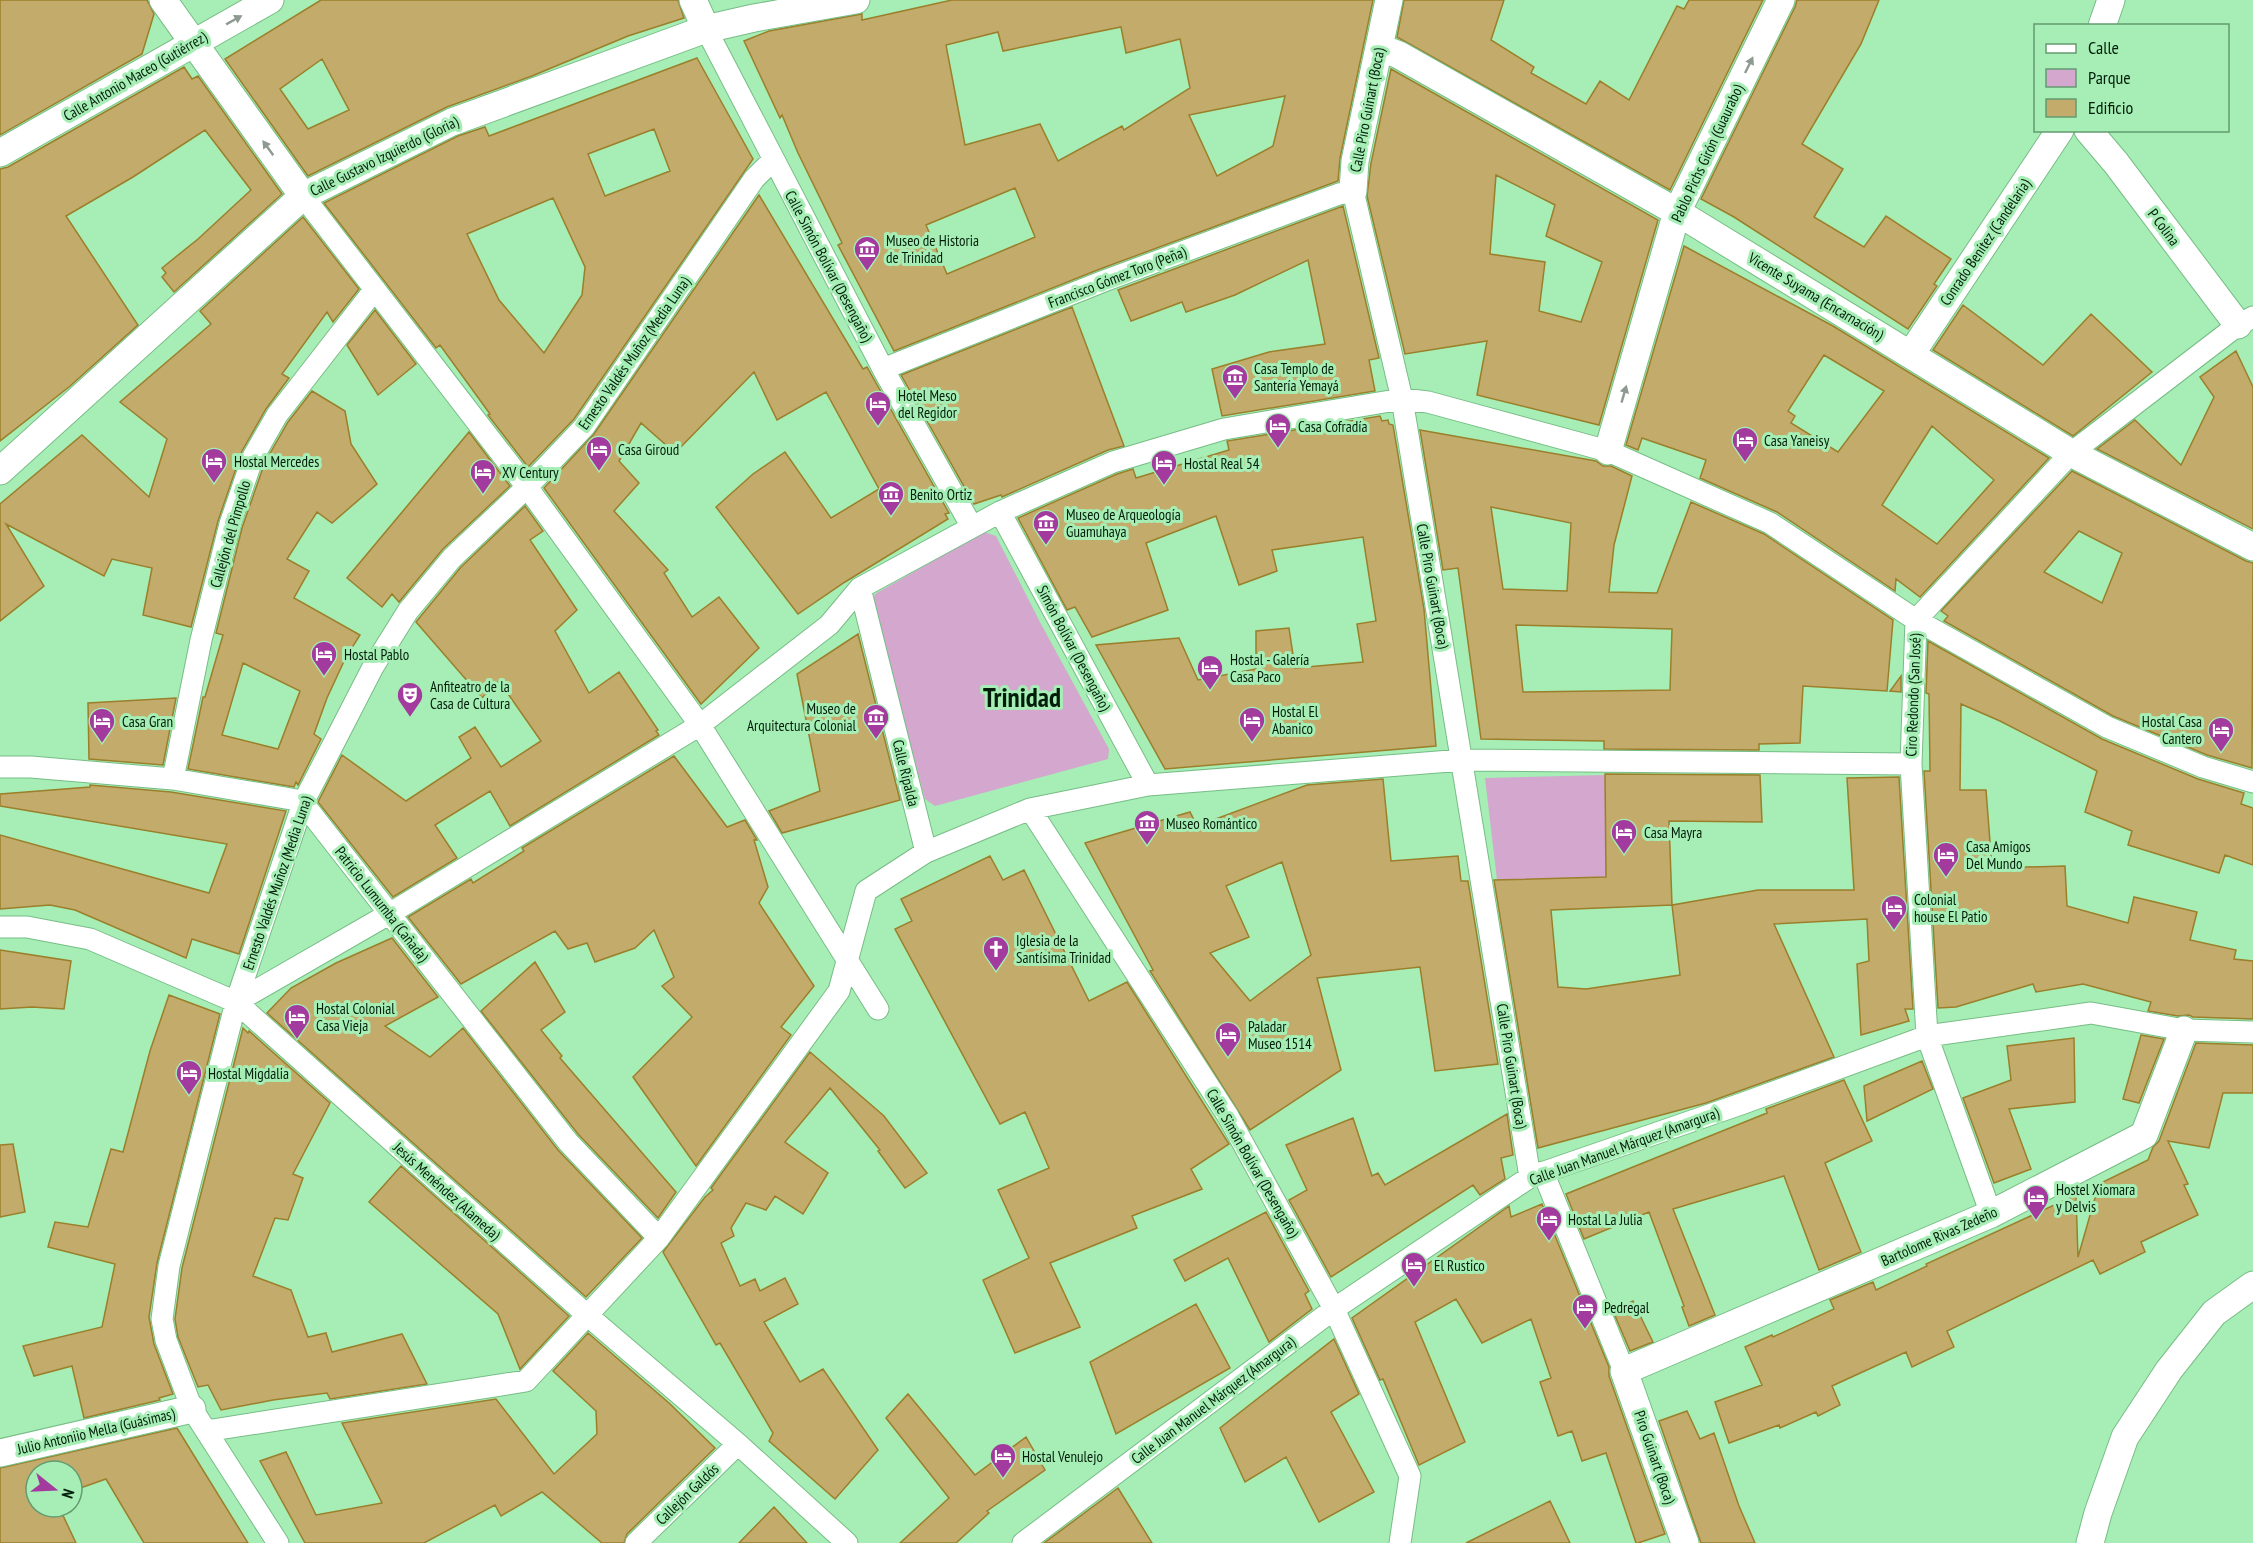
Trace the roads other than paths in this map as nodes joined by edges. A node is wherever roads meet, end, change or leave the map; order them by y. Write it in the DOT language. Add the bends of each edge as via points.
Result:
graph roads {
  1 [pos="163,0"];
  2 [pos="270,0"];
  3 [pos="693,0"];
  4 [pos="856,0"];
  5 [pos="1389,0"];
  6 [pos="1781,0"];
  7 [pos="2111,0"];
  8 [pos="2103,24"];
  9 [pos="706,29"];
  10 [pos="192,44"];
  11 [pos="1379,47"];
  12 [pos="2059,132"];
  13 [pos="2090,132"];
  14 [pos="0,153"];
  15 [pos="773,160"];
  16 [pos="1353,191"];
  17 [pos="303,196"];
  18 [pos="1677,212"];
  19 [pos="375,289"];
  20 [pos="2245,321"];
  21 [pos="1911,354"];
  22 [pos="883,369"];
  23 [pos="1402,399"];
  24 [pos="1608,451"];
  25 [pos="2071,453"];
  26 [pos="0,471"];
  27 [pos="527,487"];
  28 [pos="1000,512"];
  29 [pos="972,527"];
  30 [pos="2253,547"];
  31 [pos="860,588"];
  32 [pos="1916,620"];
  33 [pos="700,725"];
  34 [pos="1463,760"];
  35 [pos="1911,764"];
  36 [pos="0,767"];
  37 [pos="173,778"];
  38 [pos="2253,782"];
  39 [pos="1148,785"];
  40 [pos="303,803"];
  41 [pos="1030,809"];
  42 [pos="926,852"];
  43 [pos="389,914"];
  44 [pos="0,927"];
  45 [pos="846,958"];
  46 [pos="236,1002"];
  47 [pos="878,1009"];
  48 [pos="2184,1030"];
  49 [pos="2253,1032"];
  50 [pos="1928,1036"];
  51 [pos="1537,1174"];
  52 [pos="1991,1214"];
  53 [pos="659,1238"];
  54 [pos="2253,1285"];
  55 [pos="1334,1309"];
  56 [pos="587,1316"];
  57 [pos="1624,1371"];
  58 [pos="199,1420"];
  59 [pos="738,1444"];
  60 [pos="0,1453"];
  61 [pos="1680,1541"];
  62 [pos="278,1543"];
  63 [pos="636,1543"];
  64 [pos="847,1543"];
  65 [pos="1023,1543"];
  66 [pos="1400,1543"];
  67 [pos="2090,1543"];
  1 -- 10 [label="street"];
  10 -- 2 [label="street, Calle Antonio Maceo (Gutiérrez), one-way"];
  3 -- 9 [label="street, Calle Simón Bolívar (Desengaño)"];
  4 -- 9 [label="street, Calle Gustavo Izquierdo (Gloria)"];
  5 -- 11 [label="street, Calle Piro Guinart (Boca)"];
  18 -- 6 [label="street, Pablo Pichs Girón (Guaurabo), one-way"];
  7 -- 8 [label="street"];
  9 -- 15 [label="street, Calle Simón Bolívar (Desengaño)"];
  9 -- 17 [label="street, Calle Gustavo Izquierdo (Gloria)" via="452,122"];
  10 -- 14 [label="street, Calle Antonio Maceo (Gutiérrez)"];
  17 -- 10 [label="street, one-way"];
  11 -- 16 [label="street, Calle Piro Guinart (Boca)" via="1355,161"];
  11 -- 18 [label="street, Vicente Suyama (Encarnación)"];
  12 -- 21 [label="street, Conrado Benítez (Candelaria)"];
  13 -- 20 [label="street, P Colina"];
  15 -- 22 [label="street, Calle Simón Bolívar (Desengaño)"];
  15 -- 27 [label="street, Ernesto Valdés Muñoz (Media Luna)" via="754,179 584,427"];
  16 -- 22 [label="street, Francisco Gómez Toro (Peña)" via="1104,282"];
  16 -- 23 [label="street, Calle Piro Guinart (Boca)"];
  17 -- 19 [label="street"];
  17 -- 26 [label="street, Calle Gustavo Izquierdo (Gloria)"];
  18 -- 21 [label="street, Vicente Suyama (Encarnación)"];
  24 -- 18 [label="street, Pablo Pichs Girón (Guaurabo), one-way"];
  19 -- 27 [label="street"];
  19 -- 37 [label="street, Callejón del Pimpollo" via="277,416 253,457 230,524 204,628"];
  20 -- 25 [label="street, Ciro Redondo (San José)"];
  21 -- 25 [label="street, Vicente Suyama (Encarnación)"];
  22 -- 29 [label="street, Calle Simón Bolívar (Desengaño)"];
  23 -- 24 [label="street" via="1428,402"];
  23 -- 28 [label="street" via="1224,429 1113,462"];
  23 -- 34 [label="street, Calle Piro Guinart (Boca)"];
  24 -- 32 [label="street" via="1770,524"];
  25 -- 30 [label="street, Vicente Suyama (Encarnación)"];
  25 -- 32 [label="street, Ciro Redondo (San José)"];
  27 -- 33 [label="street"];
  27 -- 40 [label="street, Ernesto Valdés Muñoz (Media Luna)" via="452,558 408,610 373,667"];
  28 -- 29 [label="street"];
  28 -- 39 [label="street, Simón Bolívar (Desengaño)"];
  29 -- 31 [label="street"];
  31 -- 33 [label="street" via="829,625"];
  31 -- 42 [label="street, Calle Ripalda"];
  32 -- 35 [label="street, Ciro Redondo (San José)"];
  32 -- 38 [label="street" via="2107,727 2204,767"];
  33 -- 43 [label="street"];
  33 -- 45 [label="street"];
  34 -- 35 [label="street"];
  34 -- 39 [label="street"];
  34 -- 51 [label="street, Calle Piro Guinart (Boca)"];
  35 -- 50 [label="street, Ciro Redondo (San José)"];
  36 -- 37 [label="street"];
  37 -- 40 [label="street"];
  39 -- 41 [label="street"];
  40 -- 43 [label="street, Patricio Lumumba (Cañada)"];
  40 -- 46 [label="street, Ernesto Valdés Muñoz (Media Luna)"];
  41 -- 42 [label="street"];
  41 -- 55 [label="street, Calle Simón Bolívar (Desengaño)" via="1228,1116"];
  42 -- 45 [label="street" via="866,891"];
  43 -- 46 [label="street"];
  43 -- 53 [label="street, Patricio Lumumba (Cañada)" via="568,1142"];
  44 -- 46 [label="street, Jesús Menéndez (Alameda)" via="27,927 90,939"];
  45 -- 47 [label="street"];
  45 -- 53 [label="street" via="839,991"];
  46 -- 56 [label="street, Jesús Menéndez (Alameda)"];
  46 -- 58 [label="street, Ernesto Valdés Muñoz (Media Luna)" via="164,1296 162,1319 166,1340"];
  48 -- 49 [label="street, Calle Juan Manuel Márquez (Amargura)"];
  48 -- 50 [label="street, Calle Juan Manuel Márquez (Amargura)" via="2091,1013"];
  48 -- 52 [label="street, Bartolome Rivas Zedeño" via="2144,1135"];
  50 -- 51 [label="street, Calle Juan Manuel Márquez (Amargura)"];
  50 -- 52 [label="street, Ciro Redondo (San José)"];
  51 -- 55 [label="street, Calle Juan Manuel Márquez (Amargura)"];
  51 -- 57 [label="street, Calle Piro Guinart (Boca)"];
  52 -- 57 [label="street, Bartolome Rivas Zedeño"];
  53 -- 56 [label="street"];
  54 -- 67 [label="street" via="2214,1313 2169,1370 2125,1437"];
  55 -- 65 [label="street, Calle Juan Manuel Márquez (Amargura)"];
  55 -- 66 [label="street, Calle Simón Bolívar (Desengaño)" via="1410,1476"];
  56 -- 58 [label="street" via="526,1381"];
  56 -- 59 [label="street, Jesús Menéndez (Alameda)"];
  57 -- 61 [label="street, Piro Guinart (Boca)"];
  58 -- 60 [label="street, Julio Antoniio Mella (Guásimas)"];
  58 -- 62 [label="street, Ernesto Valdés Muñoz (Media Luna)"];
  59 -- 63 [label="street, Callejón Galdós"];
  59 -- 64 [label="street, Jesús Menéndez (Alameda)"];
}
